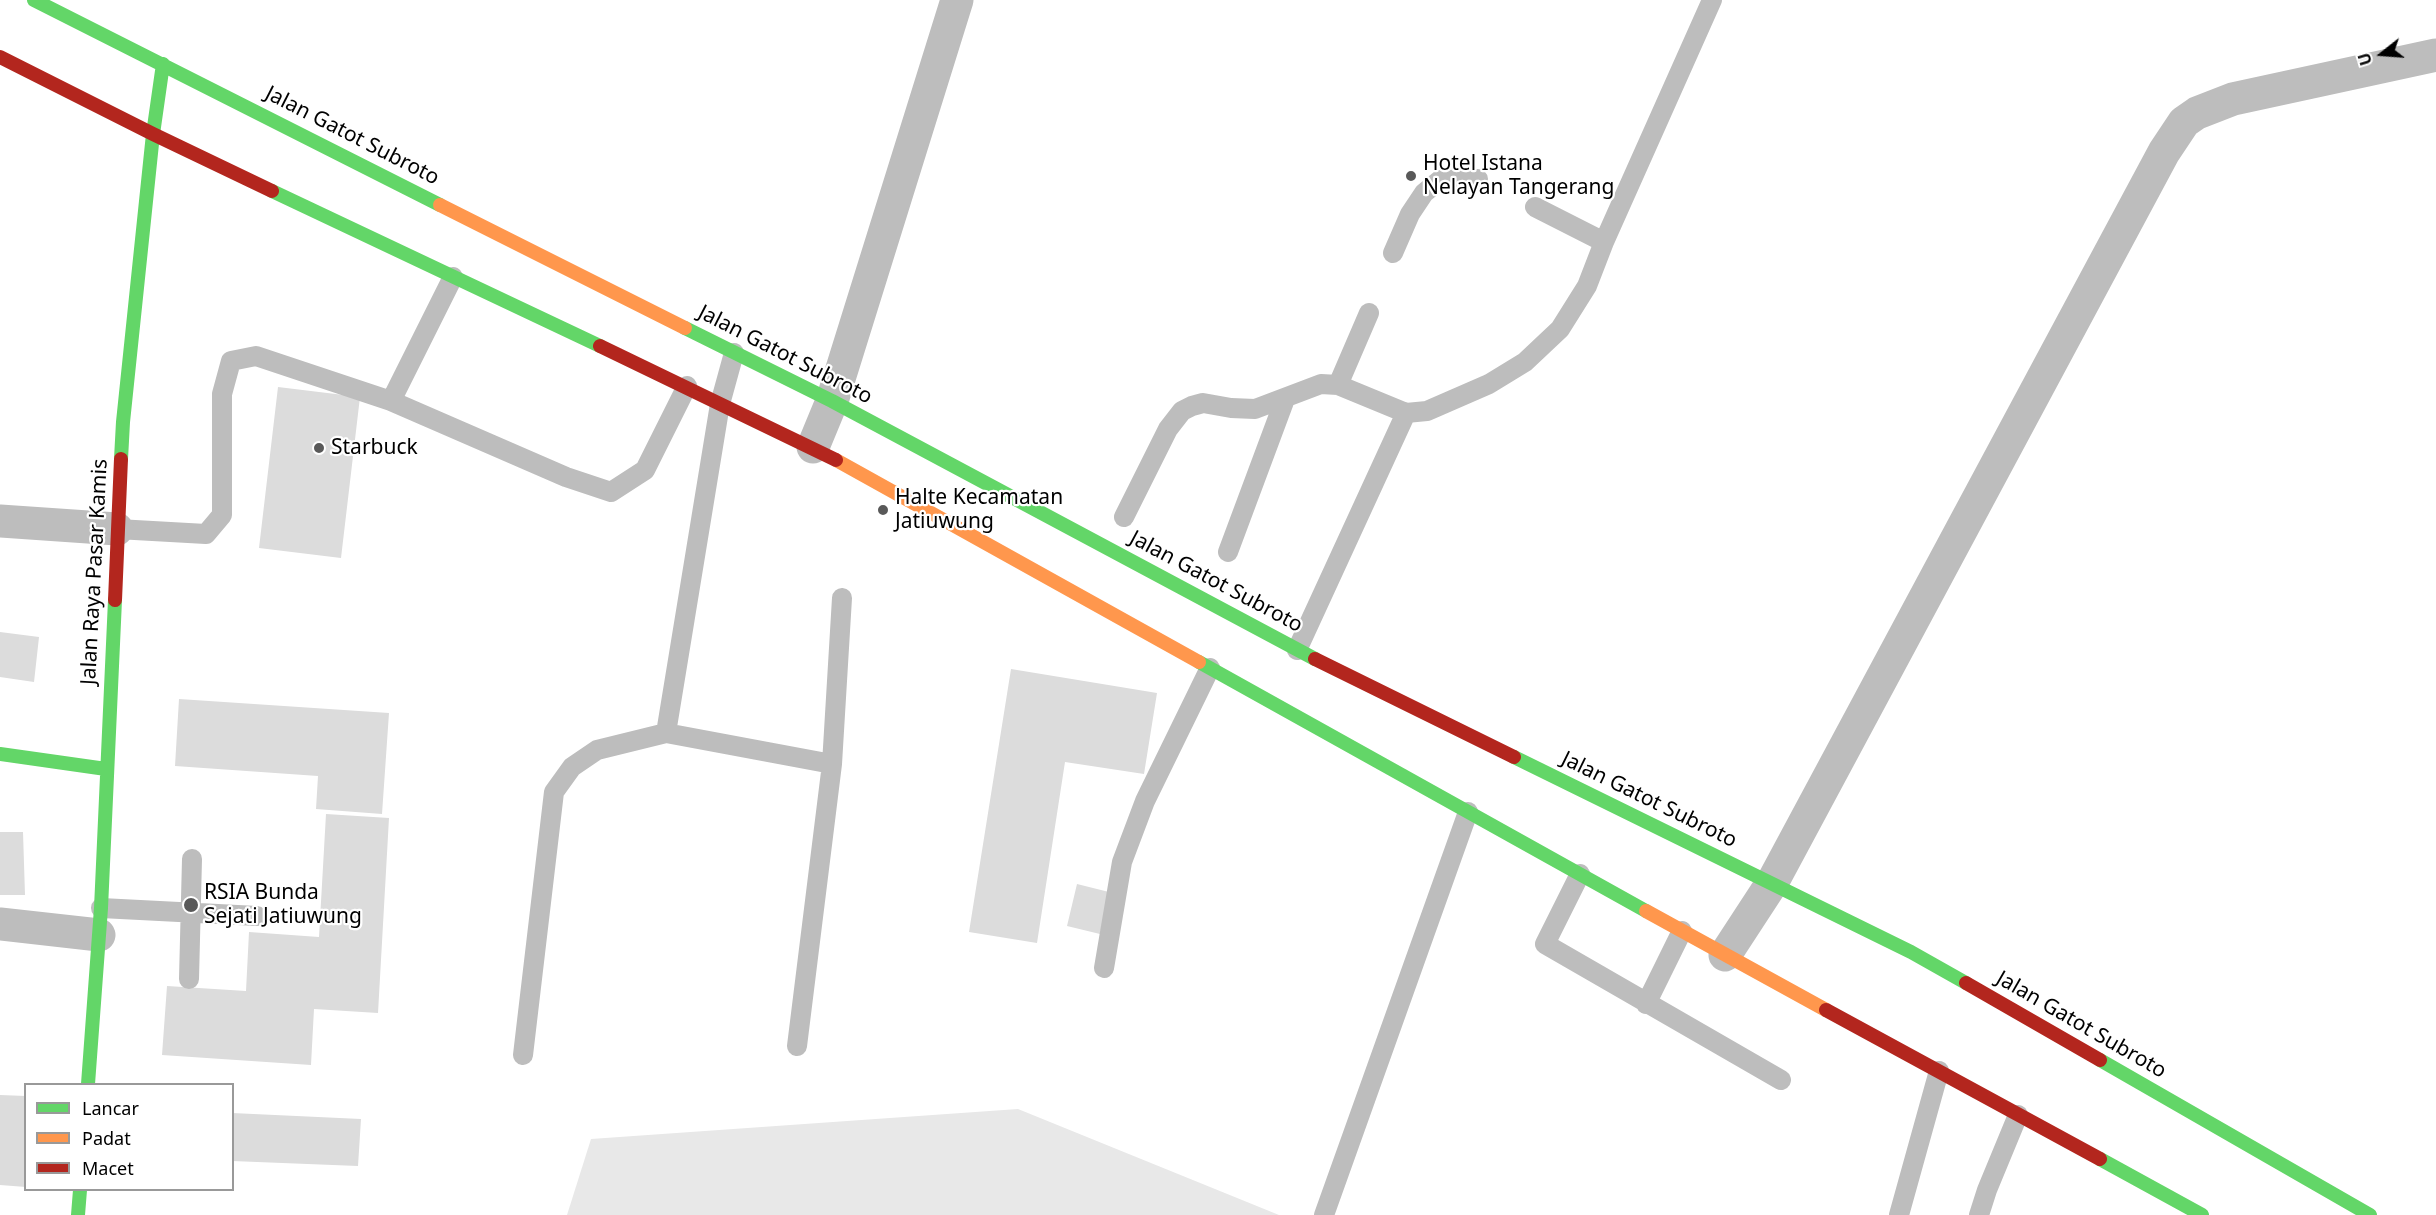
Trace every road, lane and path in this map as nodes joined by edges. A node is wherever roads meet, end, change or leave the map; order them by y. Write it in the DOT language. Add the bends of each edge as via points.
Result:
graph roads {
  1 [pos="34,0"];
  2 [pos="957,0"];
  3 [pos="1712,0"];
  4 [pos="72,8"];
  5 [pos="2436,55"];
  6 [pos="0,57"];
  7 [pos="163,64"];
  8 [pos="153,134"];
  9 [pos="1478,179"];
  10 [pos="1535,207"];
  11 [pos="1604,242"];
  12 [pos="1393,253"];
  13 [pos="453,277"];
  14 [pos="1369,313"];
  15 [pos="734,353"];
  16 [pos="1338,385"];
  17 [pos="687,386"];
  18 [pos="1285,399"];
  19 [pos="391,401"];
  20 [pos="832,401"];
  21 [pos="720,404"];
  22 [pos="1406,413"];
  23 [pos="813,447"];
  24 [pos="1124,517"];
  25 [pos="0,521"];
  26 [pos="117,529"];
  27 [pos="1228,552"];
  28 [pos="842,598"];
  29 [pos="1297,650"];
  30 [pos="1210,668"];
  31 [pos="666,733"];
  32 [pos="0,754"];
  33 [pos="832,765"];
  34 [pos="106,769"];
  35 [pos="1468,812"];
  36 [pos="192,859"];
  37 [pos="1580,874"];
  38 [pos="1772,883"];
  39 [pos="192,911"];
  40 [pos="257,915"];
  41 [pos="100,921"];
  42 [pos="0,924"];
  43 [pos="1682,931"];
  44 [pos="1725,955"];
  45 [pos="1104,968"];
  46 [pos="189,979"];
  47 [pos="1646,1004"];
  48 [pos="797,1046"];
  49 [pos="523,1055"];
  50 [pos="1939,1071"];
  51 [pos="1781,1080"];
  52 [pos="88,1083"];
  53 [pos="2018,1115"];
  54 [pos="80,1191"];
  55 [pos="78,1215"];
  56 [pos="1324,1215"];
  57 [pos="1899,1215"];
  58 [pos="1979,1215"];
  59 [pos="2202,1215"];
  60 [pos="2370,1215"];
  1 -- 4 [label="main road, Jalan Gatot Subroto"];
  2 -- 20 [label="street"];
  3 -- 11 [label="lane"];
  4 -- 7 [label="main road, Jalan Gatot Subroto"];
  5 -- 38 [label="street" via="2233,99 2184,122 2158,163"];
  6 -- 8 [label="main road"];
  7 -- 8 [label="main road, Jalan Raya Pasar Kamis"];
  7 -- 15 [label="main road, Jalan Gatot Subroto"];
  8 -- 13 [label="main road"];
  8 -- 26 [label="main road, Jalan Raya Pasar Kamis" via="123,422"];
  9 -- 12 [label="lane" via="1440,180 1424,193"];
  10 -- 11 [label="lane"];
  11 -- 22 [label="lane" via="1587,286 1560,329 1525,362 1456,399 1427,411"];
  13 -- 17 [label="main road"];
  13 -- 19 [label="lane"];
  14 -- 16 [label="lane"];
  15 -- 20 [label="main road, Jalan Gatot Subroto"];
  15 -- 21 [label="lane"];
  16 -- 18 [label="lane" via="1321,384"];
  16 -- 22 [label="lane"];
  17 -- 19 [label="lane" via="645,470 611,492 566,477"];
  17 -- 21 [label="main road"];
  18 -- 24 [label="lane" via="1255,409 1203,403 1182,411 1168,429"];
  18 -- 27 [label="lane"];
  19 -- 26 [label="lane" via="256,356 231,360 222,394 222,515 206,534"];
  20 -- 23 [label="street"];
  20 -- 29 [label="main road, Jalan Gatot Subroto"];
  21 -- 23 [label="main road"];
  21 -- 31 [label="lane"];
  22 -- 29 [label="lane"];
  23 -- 30 [label="main road"];
  25 -- 26 [label="street"];
  26 -- 34 [label="main road, Jalan Raya Pasar Kamis"];
  28 -- 33 [label="lane"];
  29 -- 38 [label="main road, Jalan Gatot Subroto"];
  30 -- 35 [label="main road"];
  30 -- 45 [label="lane" via="1145,801 1122,862"];
  31 -- 33 [label="lane"];
  31 -- 49 [label="lane" via="597,750 572,767 554,792"];
  32 -- 34 [label="main road"];
  33 -- 48 [label="lane"];
  34 -- 41 [label="main road, Jalan Raya Pasar Kamis"];
  35 -- 37 [label="main road"];
  35 -- 56 [label="lane"];
  36 -- 39 [label="lane"];
  37 -- 43 [label="main road"];
  37 -- 47 [label="lane" via="1545,944"];
  38 -- 44 [label="street"];
  38 -- 60 [label="main road, Jalan Gatot Subroto" via="1911,952"];
  39 -- 40 [label="lane"];
  39 -- 41 [label="lane"];
  39 -- 46 [label="lane"];
  41 -- 42 [label="street"];
  41 -- 52 [label="main road, Jalan Raya Pasar Kamis"];
  43 -- 44 [label="main road"];
  43 -- 47 [label="lane"];
  44 -- 50 [label="main road"];
  47 -- 51 [label="lane"];
  50 -- 53 [label="main road"];
  50 -- 57 [label="lane"];
  53 -- 58 [label="lane"];
  53 -- 59 [label="main road"];
  54 -- 55 [label="main road"];
}
